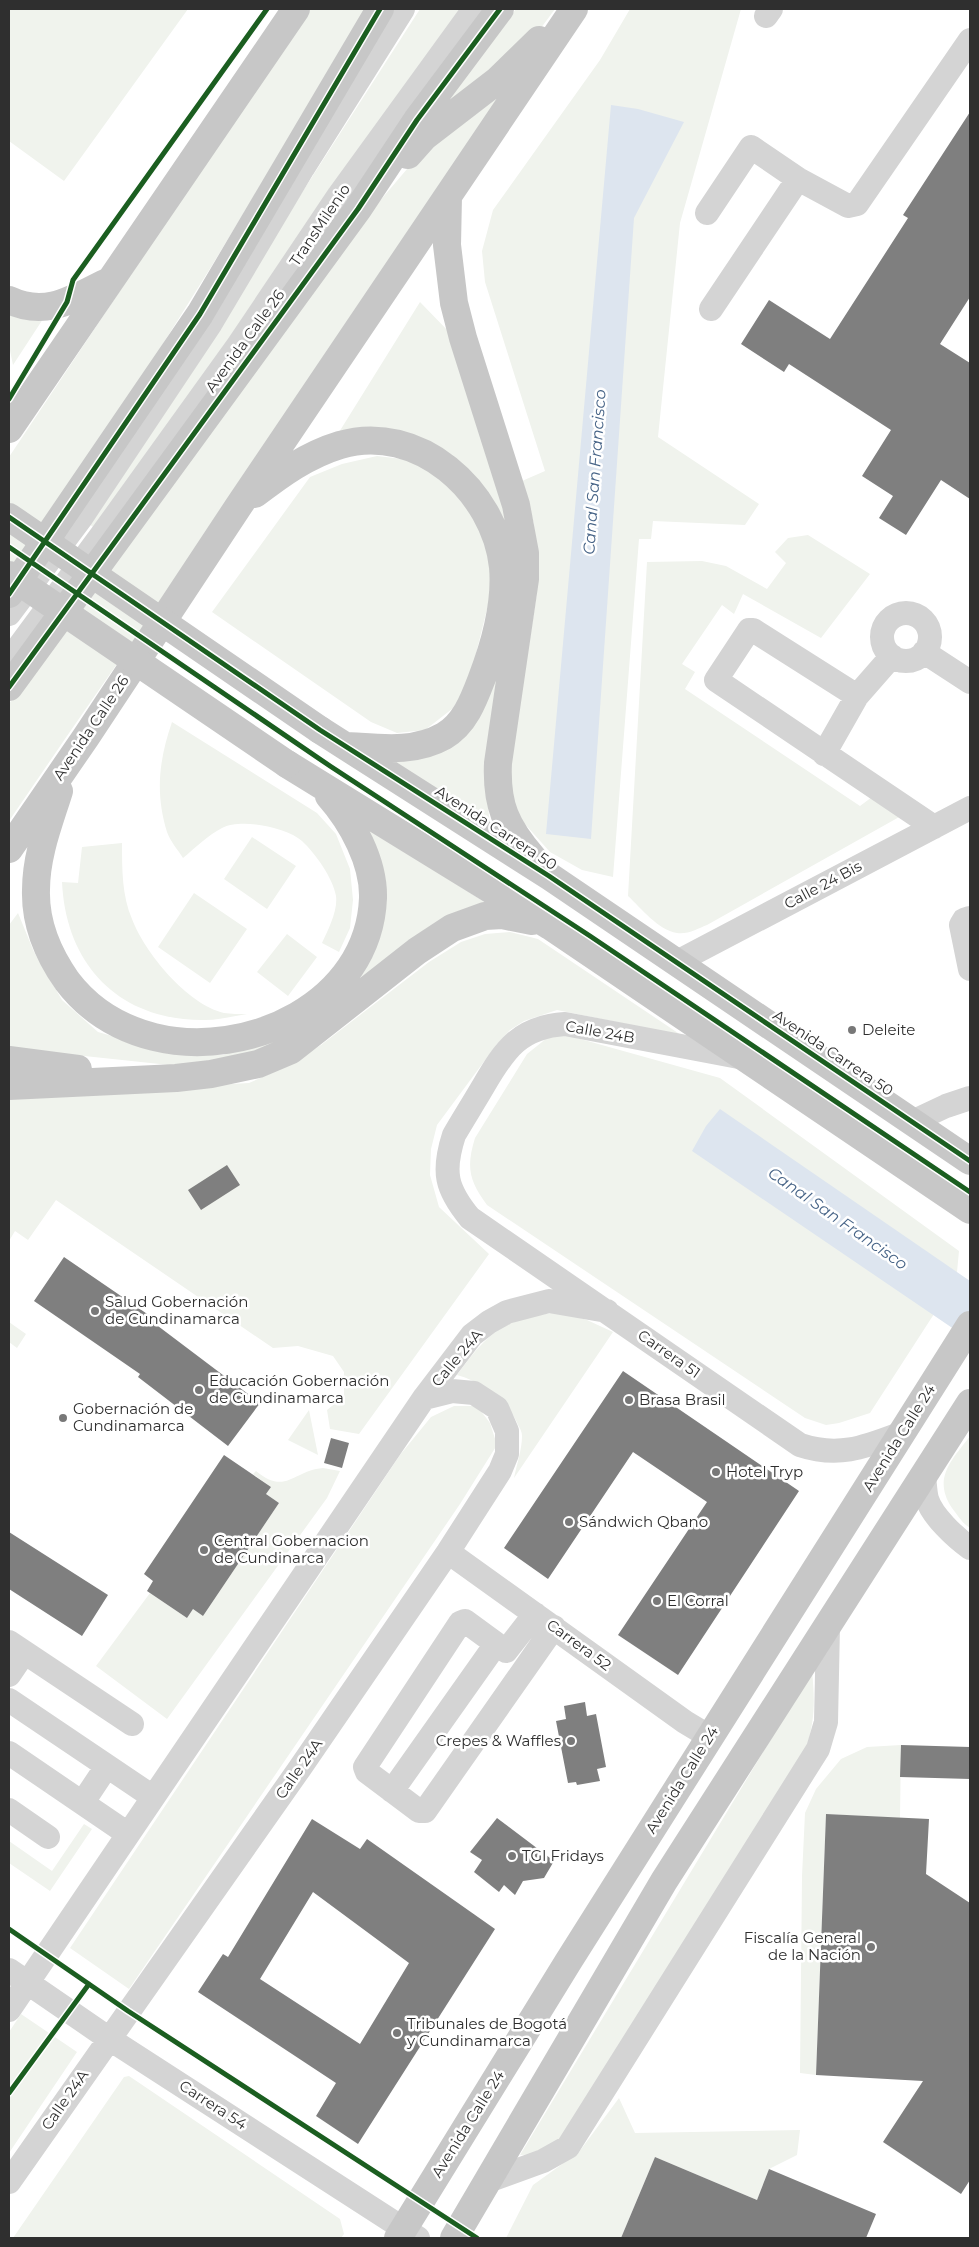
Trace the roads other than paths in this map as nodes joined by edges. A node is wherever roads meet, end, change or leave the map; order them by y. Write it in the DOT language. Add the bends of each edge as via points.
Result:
graph roads {
  1 [pos="296,9"];
  2 [pos="380,9"];
  3 [pos="403,9"];
  4 [pos="474,9"];
  5 [pos="500,9"];
  6 [pos="567,9"];
  7 [pos="574,9"];
  8 [pos="970,40"];
  9 [pos="798,179"];
  10 [pos="448,196"];
  11 [pos="358,209"];
  12 [pos="707,213"];
  13 [pos="110,281"];
  14 [pos="9,300"];
  15 [pos="711,309"];
  16 [pos="9,429"];
  17 [pos="238,507"];
  18 [pos="9,517"];
  19 [pos="9,575"];
  20 [pos="9,594"];
  21 [pos="9,614"];
  22 [pos="924,652"];
  23 [pos="892,656"];
  24 [pos="9,660"];
  25 [pos="970,682"];
  26 [pos="9,687"];
  27 [pos="857,696"];
  28 [pos="344,746"];
  29 [pos="824,754"];
  30 [pos="66,766"];
  31 [pos="318,784"];
  32 [pos="969,810"];
  33 [pos="934,827"];
  34 [pos="9,849"];
  35 [pos="549,876"];
  36 [pos="970,918"];
  37 [pos="550,926"];
  38 [pos="677,962"];
  39 [pos="970,969"];
  40 [pos="746,1058"];
  41 [pos="9,1060"];
  42 [pos="144,1078"];
  43 [pos="9,1086"];
  44 [pos="970,1098"];
  45 [pos="912,1122"];
  46 [pos="965,1155"];
  47 [pos="454,1199"];
  48 [pos="965,1210"];
  49 [pos="607,1311"];
  50 [pos="966,1331"];
  51 [pos="424,1398"];
  52 [pos="970,1403"];
  53 [pos="902,1433"];
  54 [pos="924,1476"];
  55 [pos="970,1548"];
  56 [pos="448,1552"];
  57 [pos="544,1620"];
  58 [pos="828,1626"];
  59 [pos="16,1647"];
  60 [pos="501,1648"];
  61 [pos="525,1667"];
  62 [pos="9,1674"];
  63 [pos="9,1700"];
  64 [pos="132,1724"];
  65 [pos="710,1737"];
  66 [pos="9,1753"];
  67 [pos="107,1766"];
  68 [pos="392,1791"];
  69 [pos="153,1797"];
  70 [pos="83,1802"];
  71 [pos="9,1810"];
  72 [pos="128,1834"];
  73 [pos="48,1837"];
  74 [pos="18,1976"];
  75 [pos="9,2010"];
  76 [pos="108,2038"];
  77 [pos="488,2180"];
  78 [pos="9,2182"];
  79 [pos="407,2235"];
  80 [pos="454,2238"];
  1 -- 13 [label="main road"];
  2 -- 20 [label="main road" via="200,314"];
  3 -- 21 [label="street" via="303,168 212,323 81,518"];
  4 -- 24 [label="street, TransMilenio" via="339,195 103,534"];
  5 -- 11 [label="main road, Avenida Calle 26" via="417,120"];
  6 -- 11 [label="main road" via="498,80 424,137"];
  7 -- 10 [label="main road, Avenida Calle 26"];
  8 -- 9 [label="street" via="857,204 848,206"];
  9 -- 12 [label="street" via="751,147"];
  9 -- 15 [label="street"];
  10 -- 17 [label="main road, Avenida Calle 26"];
  10 -- 35 [label="main road" via="447,245 454,303 516,505 525,553 525,579 497,786 509,826"];
  11 -- 26 [label="main road, Avenida Calle 26"];
  13 -- 14 [label="main road" via="56,306 29,307"];
  13 -- 16 [label="main road"];
  17 -- 28 [label="main road" via="276,478 316,454 342,444 370,442 414,448 432,458 474,494 489,518 503,568 503,592 487,666 465,715 446,735 425,745 399,748"];
  17 -- 30 [label="main road, Avenida Calle 26"];
  18 -- 28 [label="main road, Avenida Carrera 50, bridge"];
  19 -- 31 [label="main road, bridge"];
  22 -- 23 [label="street" via="909,661"];
  22 -- 23 [label="street" via="930,634 926,625 912,613 902,613 886,622 882,631 885,649"];
  22 -- 25 [label="street"];
  23 -- 27 [label="street"];
  27 -- 29 [label="street"];
  27 -- 29 [label="street" via="753,630 749,630 717,678 718,682"];
  28 -- 35 [label="main road, Avenida Carrera 50"];
  29 -- 33 [label="street"];
  30 -- 31 [label="main road" via="40,850 37,871 40,926 57,967 78,995 104,1017 134,1032 165,1040 200,1043 251,1036 299,1016 325,996 350,968 365,936 373,899 369,869 348,821"];
  30 -- 34 [label="main road, Avenida Calle 26"];
  31 -- 37 [label="main road"];
  32 -- 33 [label="street, Calle 24 Bis"];
  33 -- 38 [label="street, Calle 24 Bis"];
  35 -- 38 [label="main road, Avenida Carrera 50"];
  36 -- 39 [label="street" via="961,925"];
  37 -- 40 [label="main road"];
  37 -- 42 [label="main road" via="502,916 485,916 466,922 417,951 291,1050 277,1057 242,1069 211,1074"];
  38 -- 45 [label="main road, Avenida Carrera 50"];
  40 -- 47 [label="street, Calle 24B" via="565,1024 546,1025 529,1032 502,1054 454,1135 449,1150 448,1178"];
  40 -- 48 [label="main road"];
  41 -- 42 [label="main road"];
  42 -- 43 [label="main road"];
  44 -- 45 [label="street"];
  45 -- 46 [label="main road, Avenida Carrera 50"];
  47 -- 49 [label="street, Carrera 51" via="470,1218"];
  49 -- 51 [label="street, Calle 24A" via="549,1301 508,1312 472,1335"];
  49 -- 53 [label="street, Carrera 51" via="800,1445 831,1452 860,1449"];
  50 -- 53 [label="main road, Avenida Calle 24"];
  51 -- 56 [label="street, Calle 24A" via="452,1391 474,1393 497,1408 507,1430 507,1454 500,1471"];
  51 -- 69 [label="street, Calle 24A"];
  52 -- 54 [label="main road"];
  53 -- 65 [label="main road, Avenida Calle 24"];
  54 -- 55 [label="street" via="927,1500 939,1519"];
  54 -- 58 [label="main road"];
  56 -- 57 [label="street, Carrera 52"];
  56 -- 76 [label="street, Calle 24A" via="300,1768"];
  57 -- 60 [label="street"];
  57 -- 61 [label="street"];
  57 -- 65 [label="street, Carrera 52"];
  58 -- 77 [label="main road" via="664,1882"];
  58 -- 77 [label="street" via="826,1722 818,1749 568,2147 543,2161"];
  59 -- 62 [label="street"];
  59 -- 64 [label="street"];
  60 -- 61 [label="street"];
  60 -- 68 [label="street"];
  60 -- 68 [label="street" via="465,1622 460,1624 365,1767"];
  61 -- 68 [label="street" via="425,1811 419,1811"];
  63 -- 67 [label="street"];
  65 -- 79 [label="main road, Avenida Calle 24" via="562,1970"];
  66 -- 70 [label="street"];
  67 -- 69 [label="street"];
  67 -- 70 [label="street"];
  69 -- 72 [label="street, Calle 24A"];
  70 -- 72 [label="street"];
  71 -- 73 [label="street"];
  72 -- 74 [label="street, Calle 24A"];
  74 -- 75 [label="street, Calle 24A"];
  74 -- 76 [label="street, Carrera 54"];
  76 -- 78 [label="street, Calle 24A"];
  76 -- 79 [label="street, Carrera 54"];
  77 -- 80 [label="main road"];
}
